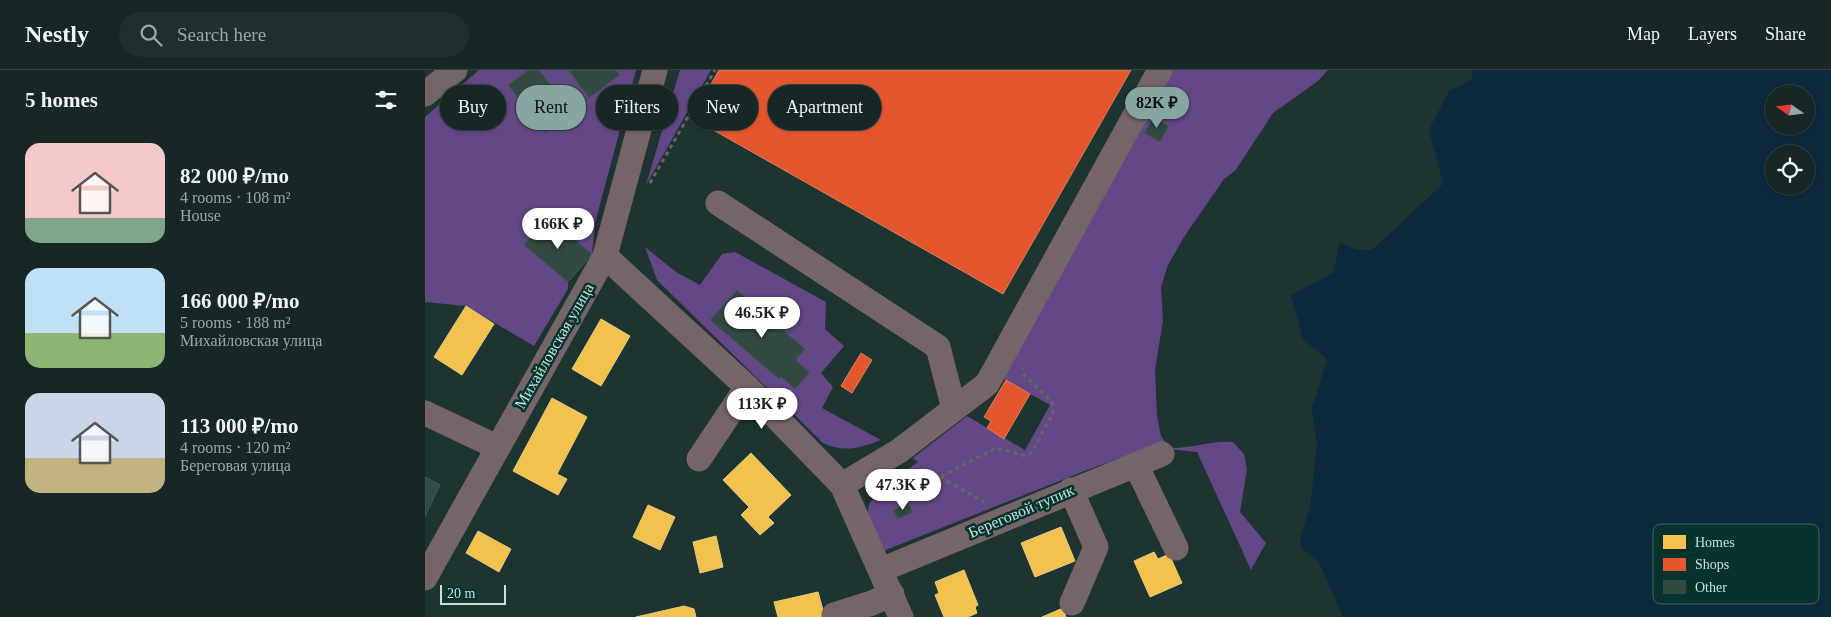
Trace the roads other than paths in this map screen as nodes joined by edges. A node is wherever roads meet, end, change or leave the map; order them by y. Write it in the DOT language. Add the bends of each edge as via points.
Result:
graph roads {
  1 [pos="455,70"];
  2 [pos="655,70"];
  3 [pos="1160,70"];
  4 [pos="425,94"];
  5 [pos="718,203"];
  6 [pos="605,256"];
  7 [pos="747,387"];
  8 [pos="954,409"];
  9 [pos="425,413"];
  10 [pos="497,447"];
  11 [pos="1162,454"];
  12 [pos="699,458"];
  13 [pos="1136,465"];
  14 [pos="842,485"];
  15 [pos="1071,490"];
  16 [pos="1176,548"];
  17 [pos="881,570"];
  18 [pos="425,578"];
  19 [pos="891,594"];
  20 [pos="1072,603"];
  21 [pos="833,615"];
  22 [pos="901,617"];
  1 -- 4 [label="street"];
  2 -- 6 [label="street, Михайловская улица"];
  3 -- 8 [label="street" via="987,384"];
  5 -- 8 [label="street" via="938,347"];
  6 -- 7 [label="street"];
  6 -- 10 [label="street, Михайловская улица"];
  7 -- 12 [label="street"];
  7 -- 14 [label="street"];
  8 -- 14 [label="street" via="899,451"];
  9 -- 10 [label="street"];
  10 -- 18 [label="street, Михайловская улица"];
  11 -- 13 [label="street, Береговой тупик"];
  13 -- 15 [label="street, Береговой тупик"];
  13 -- 16 [label="street"];
  14 -- 17 [label="street"];
  15 -- 17 [label="street, Береговой тупик"];
  15 -- 20 [label="street" via="1096,547"];
  17 -- 19 [label="street"];
  19 -- 21 [label="street"];
  19 -- 22 [label="street"];
}
